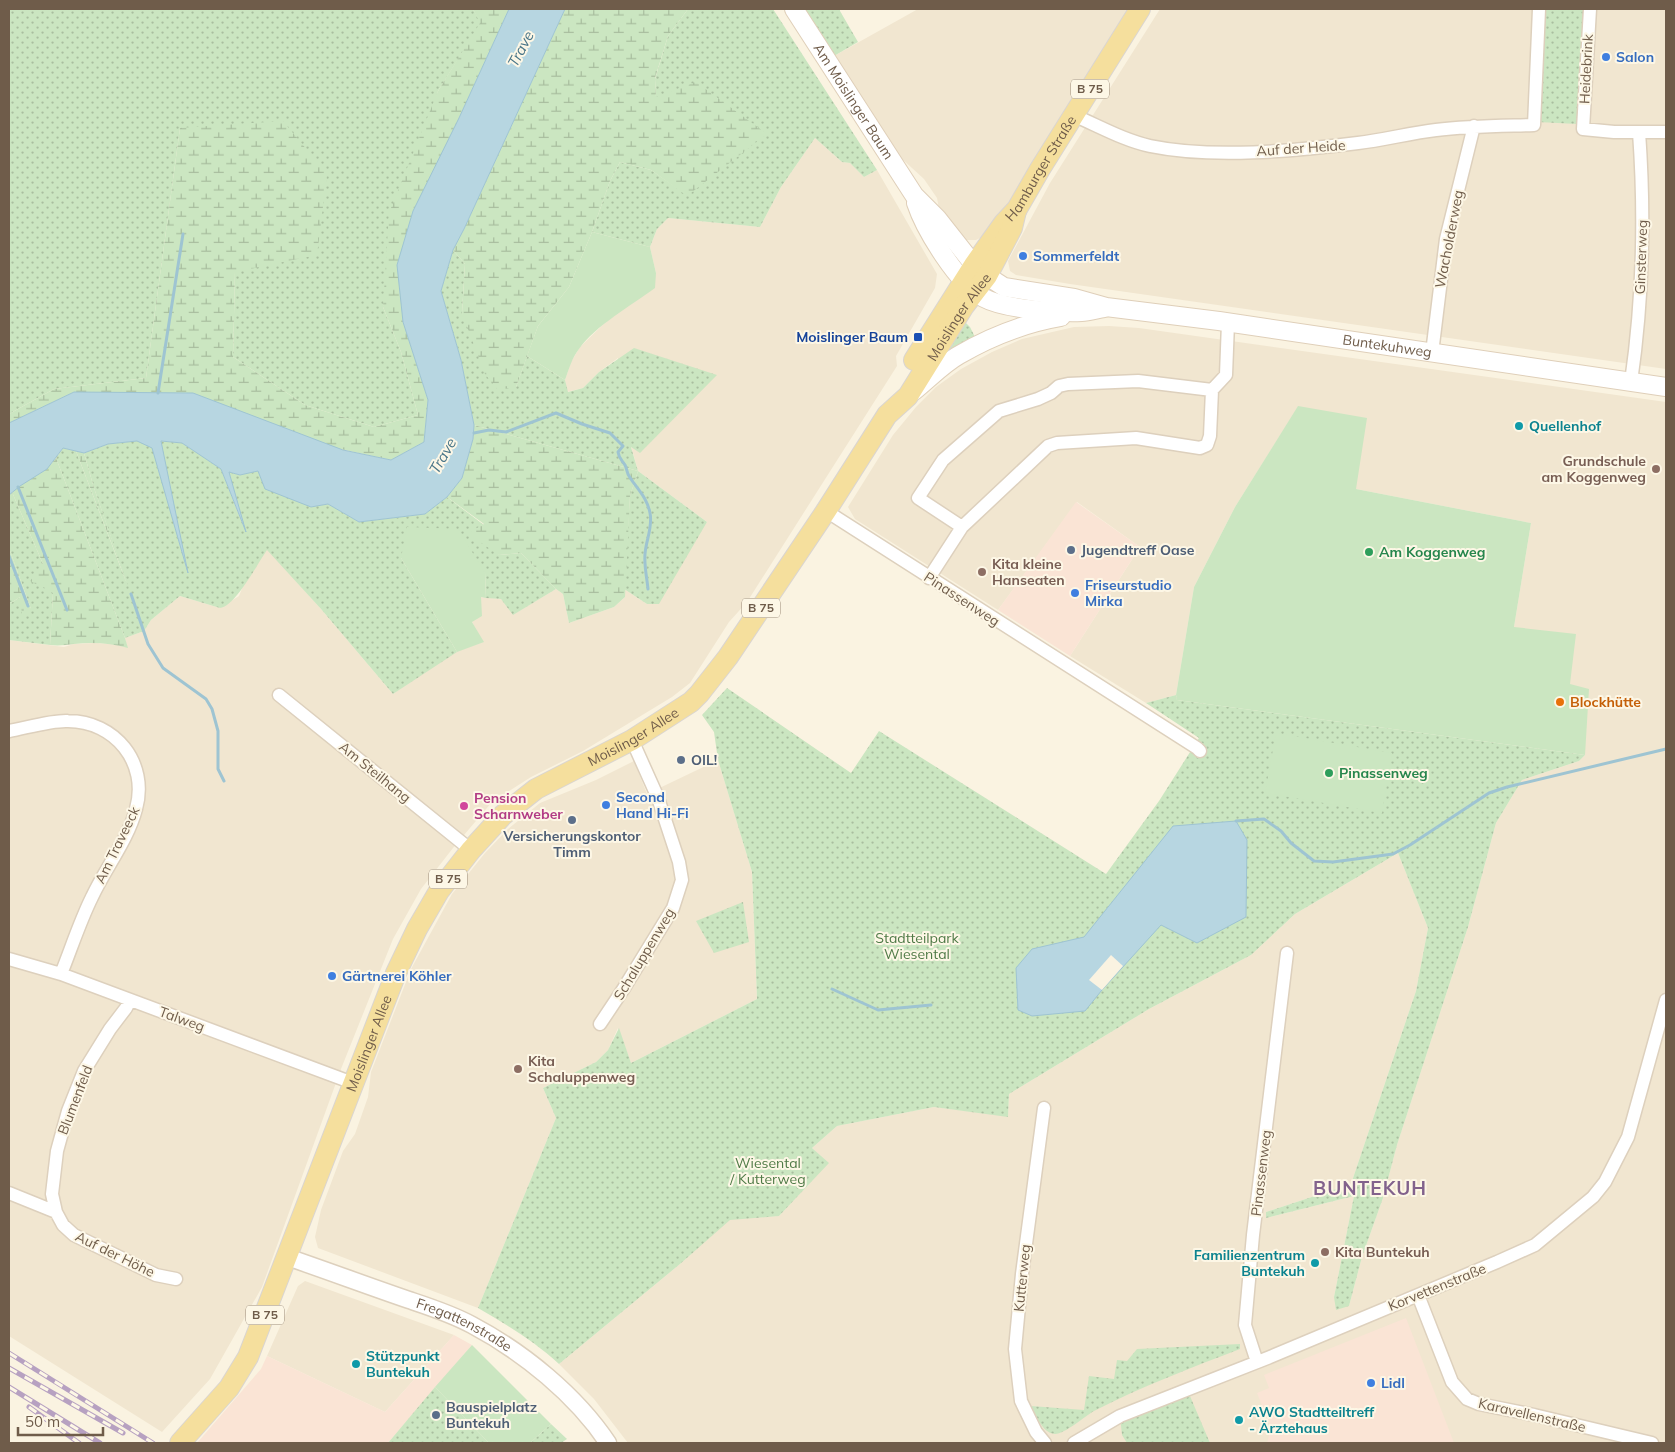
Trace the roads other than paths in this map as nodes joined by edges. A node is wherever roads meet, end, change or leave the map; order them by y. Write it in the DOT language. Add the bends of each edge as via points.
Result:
graph roads {
  1 [pos="794,9"];
  2 [pos="1140,9"];
  3 [pos="1539,9"];
  4 [pos="1590,9"];
  5 [pos="1073,116"];
  6 [pos="1474,126"];
  7 [pos="1639,132"];
  8 [pos="1666,132"];
  9 [pos="975,278"];
  10 [pos="952,298"];
  11 [pos="1106,307"];
  12 [pos="1083,312"];
  13 [pos="1228,323"];
  14 [pos="1432,353"];
  15 [pos="1631,382"];
  16 [pos="1666,387"];
  17 [pos="1212,390"];
  18 [pos="908,396"];
  19 [pos="888,415"];
  20 [pos="826,511"];
  21 [pos="962,527"];
  22 [pos="929,578"];
  23 [pos="279,695"];
  24 [pos="9,732"];
  25 [pos="632,740"];
  26 [pos="1200,751"];
  27 [pos="471,850"];
  28 [pos="1286,953"];
  29 [pos="9,959"];
  30 [pos="61,974"];
  31 [pos="130,1000"];
  32 [pos="1666,1000"];
  33 [pos="600,1024"];
  34 [pos="353,1083"];
  35 [pos="1044,1108"];
  36 [pos="9,1192"];
  37 [pos="56,1212"];
  38 [pos="287,1256"];
  39 [pos="176,1279"];
  40 [pos="1418,1295"];
  41 [pos="1257,1362"];
  42 [pos="184,1439"];
  43 [pos="608,1443"];
  44 [pos="1045,1443"];
  45 [pos="1074,1443"];
  46 [pos="1652,1443"];
  1 -- 9 [label="main road, Am Moislinger Baum" via="914,195 937,218"];
  2 -- 5 [label="main road, Hamburger Straße / B 75"];
  3 -- 6 [label="street, Auf der Heide" via="1534,125"];
  4 -- 7 [label="street, Heidebrink" via="1582,129"];
  5 -- 6 [label="street, Auf der Heide" via="1136,142 1199,153 1358,143"];
  5 -- 9 [label="main road, Hamburger Straße / B 75" via="1016,211 1004,223"];
  6 -- 14 [label="street, Wacholderweg" via="1446,240"];
  7 -- 8 [label="street"];
  7 -- 15 [label="street, Ginsterweg" via="1643,188 1640,298"];
  9 -- 10 [label="main road, Hamburger Straße / B 75"];
  9 -- 11 [label="main road, Buntekuhweg" via="1004,287 1074,298"];
  9 -- 12 [label="main road, Buntekuhweg" via="983,298 995,303"];
  9 -- 18 [label="main road, Moislinger Allee / B 75"];
  10 -- 19 [label="main road, Moislinger Allee / B 75" via="896,390"];
  11 -- 12 [label="main road, Buntekuhweg"];
  11 -- 13 [label="main road, Buntekuhweg"];
  12 -- 18 [label="main road" via="1043,320 986,341 958,355"];
  13 -- 14 [label="main road, Buntekuhweg"];
  13 -- 17 [label="street" via="1226,375"];
  14 -- 15 [label="main road, Buntekuhweg"];
  15 -- 16 [label="main road, Buntekuhweg"];
  17 -- 21 [label="street" via="1207,445 1200,448 1136,438 1048,446"];
  17 -- 21 [label="street" via="1138,381 1068,384 1038,399 999,411 943,460 918,498"];
  18 -- 19 [label="main road, Moislinger Allee / B 75"];
  19 -- 20 [label="main road, Moislinger Allee / B 75"];
  20 -- 22 [label="street, Pinassenweg"];
  20 -- 25 [label="main road, Moislinger Allee / B 75" via="728,657 699,694"];
  21 -- 22 [label="street"];
  22 -- 26 [label="street, Pinassenweg"];
  23 -- 27 [label="street, Am Steilhang"];
  24 -- 30 [label="street, Am Traveeck" via="66,720 82,722 111,733 133,760 135,768 139,791 136,810 91,897"];
  25 -- 27 [label="main road, Moislinger Allee / B 75" via="536,789 503,815"];
  25 -- 33 [label="street, Schaluppenweg" via="658,798 682,880 673,908"];
  27 -- 34 [label="main road, Moislinger Allee / B 75" via="439,891 417,929 396,972"];
  28 -- 41 [label="street, Pinassenweg" via="1245,1325"];
  29 -- 30 [label="street, Talweg"];
  30 -- 31 [label="street, Talweg"];
  31 -- 34 [label="street, Talweg"];
  31 -- 37 [label="street, Blumenfeld" via="84,1071 68,1111 54,1172 52,1194"];
  32 -- 40 [label="street, Korvettenstraße" via="1628,1137 1605,1182 1535,1245"];
  34 -- 38 [label="main road, Moislinger Allee / B 75"];
  35 -- 44 [label="street, Kutterweg" via="1015,1349 1021,1401"];
  36 -- 37 [label="street"];
  37 -- 39 [label="street, Auf der Höhe" via="62,1225 74,1235 156,1275"];
  38 -- 42 [label="main road, Moislinger Allee / B 75" via="244,1365"];
  38 -- 43 [label="street, Fregattenstraße" via="442,1312 502,1342 570,1398"];
  40 -- 41 [label="street, Korvettenstraße"];
  40 -- 46 [label="street, Karavellenstraße" via="1452,1382 1467,1400"];
  41 -- 45 [label="street, Korvettenstraße" via="1120,1416"];
}
